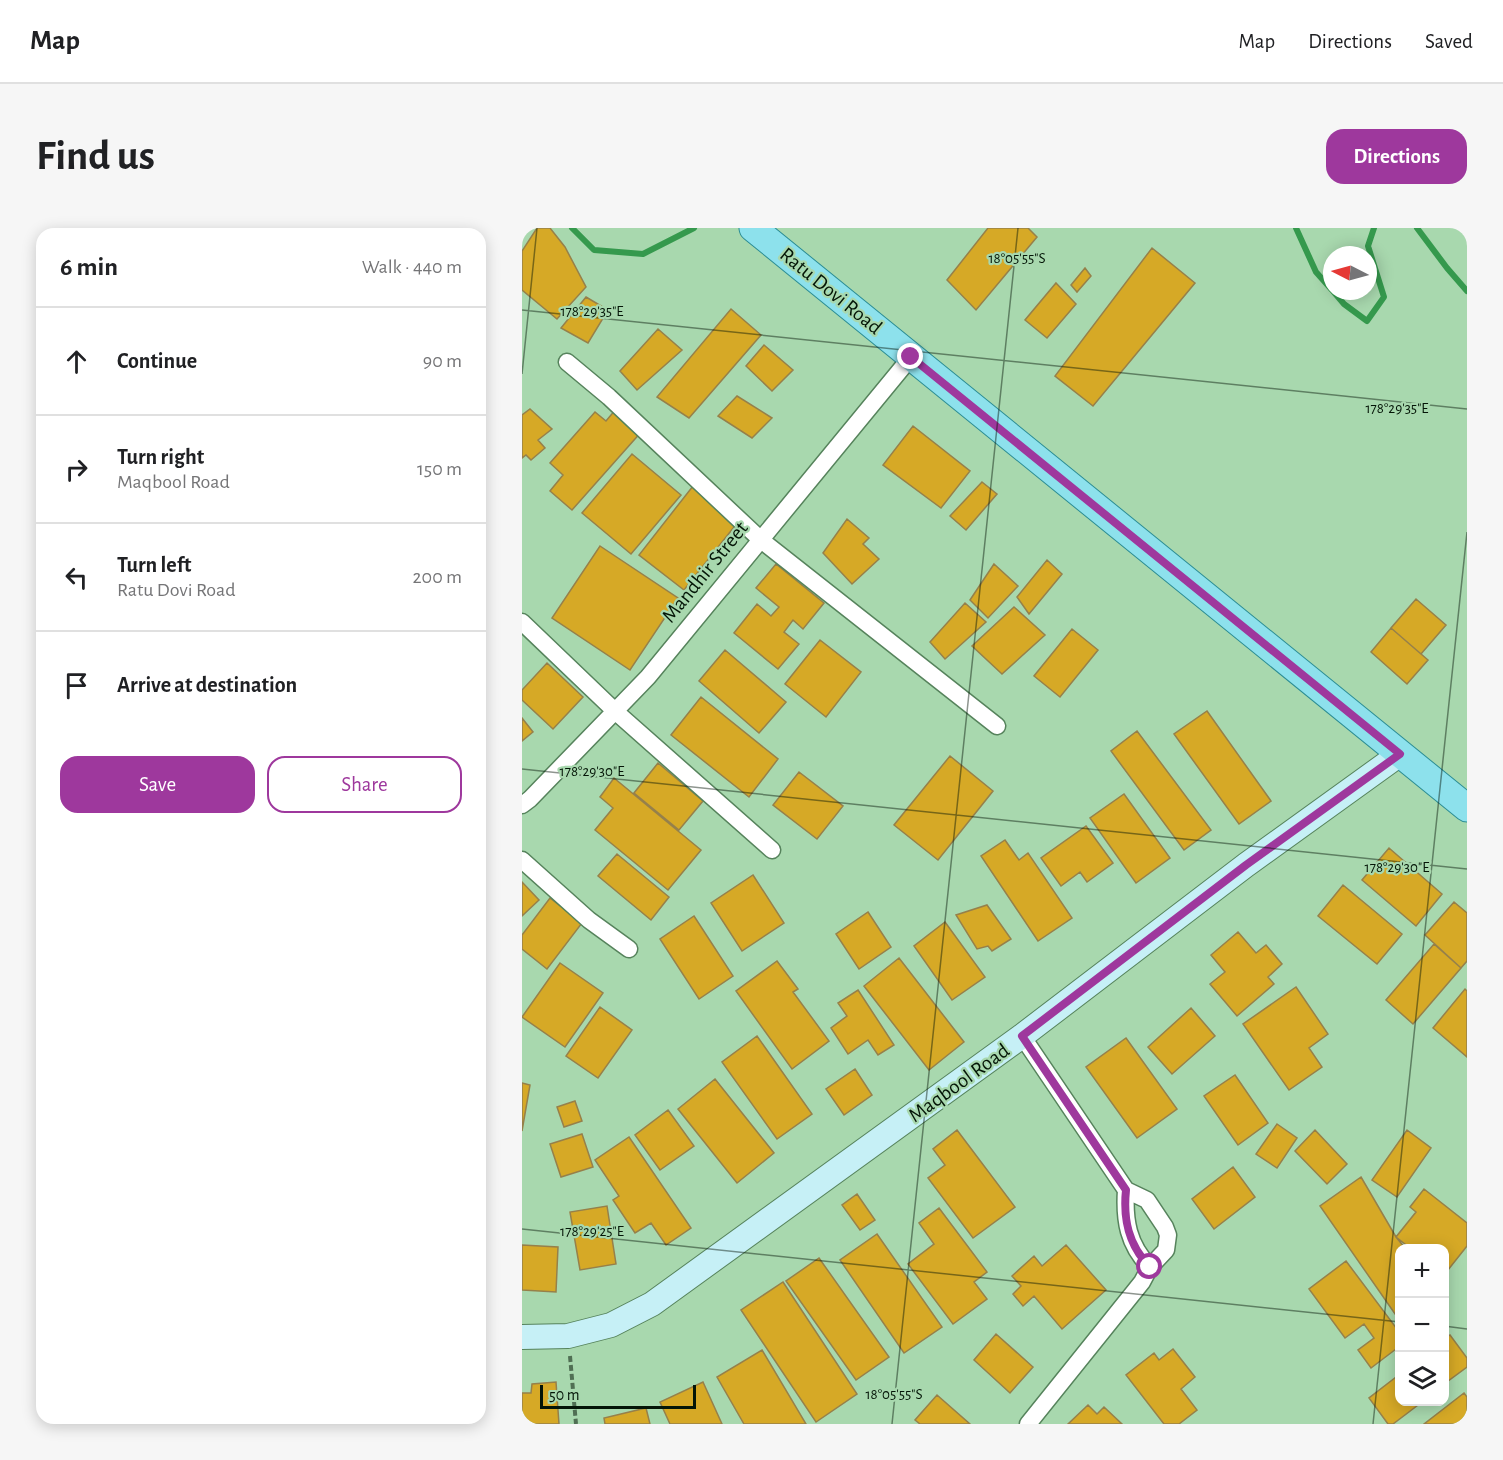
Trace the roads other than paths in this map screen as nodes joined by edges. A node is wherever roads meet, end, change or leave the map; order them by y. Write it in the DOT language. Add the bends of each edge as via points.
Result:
graph roads {
  1 [pos="753,228"];
  2 [pos="911,357"];
  3 [pos="567,362"];
  4 [pos="761,540"];
  5 [pos="522,622"];
  6 [pos="616,712"];
  7 [pos="997,726"];
  8 [pos="1400,754"];
  9 [pos="522,805"];
  10 [pos="1467,808"];
  11 [pos="772,850"];
  12 [pos="522,860"];
  13 [pos="629,949"];
  14 [pos="1022,1036"];
  15 [pos="1126,1190"];
  16 [pos="1150,1267"];
  17 [pos="522,1337"];
  18 [pos="1028,1424"];
  1 -- 2 [label="main road, Ratu Dovi Road"];
  2 -- 4 [label="street, Mandhir Street"];
  2 -- 8 [label="main road, Ratu Dovi Road"];
  3 -- 4 [label="street"];
  4 -- 6 [label="street, Mandhir Street"];
  4 -- 7 [label="street"];
  5 -- 6 [label="street"];
  6 -- 9 [label="street, Mandhir Street"];
  6 -- 11 [label="street"];
  8 -- 10 [label="main road, Ratu Dovi Road"];
  8 -- 14 [label="street, Maqbool Road" via="1246,865"];
  12 -- 13 [label="street"];
  14 -- 15 [label="street"];
  14 -- 17 [label="street, Maqbool Road" via="652,1304 611,1325 568,1336"];
  15 -- 16 [label="street" via="1125,1214 1130,1237"];
  15 -- 16 [label="street" via="1147,1200 1166,1227 1166,1250"];
  16 -- 18 [label="street"];
}
